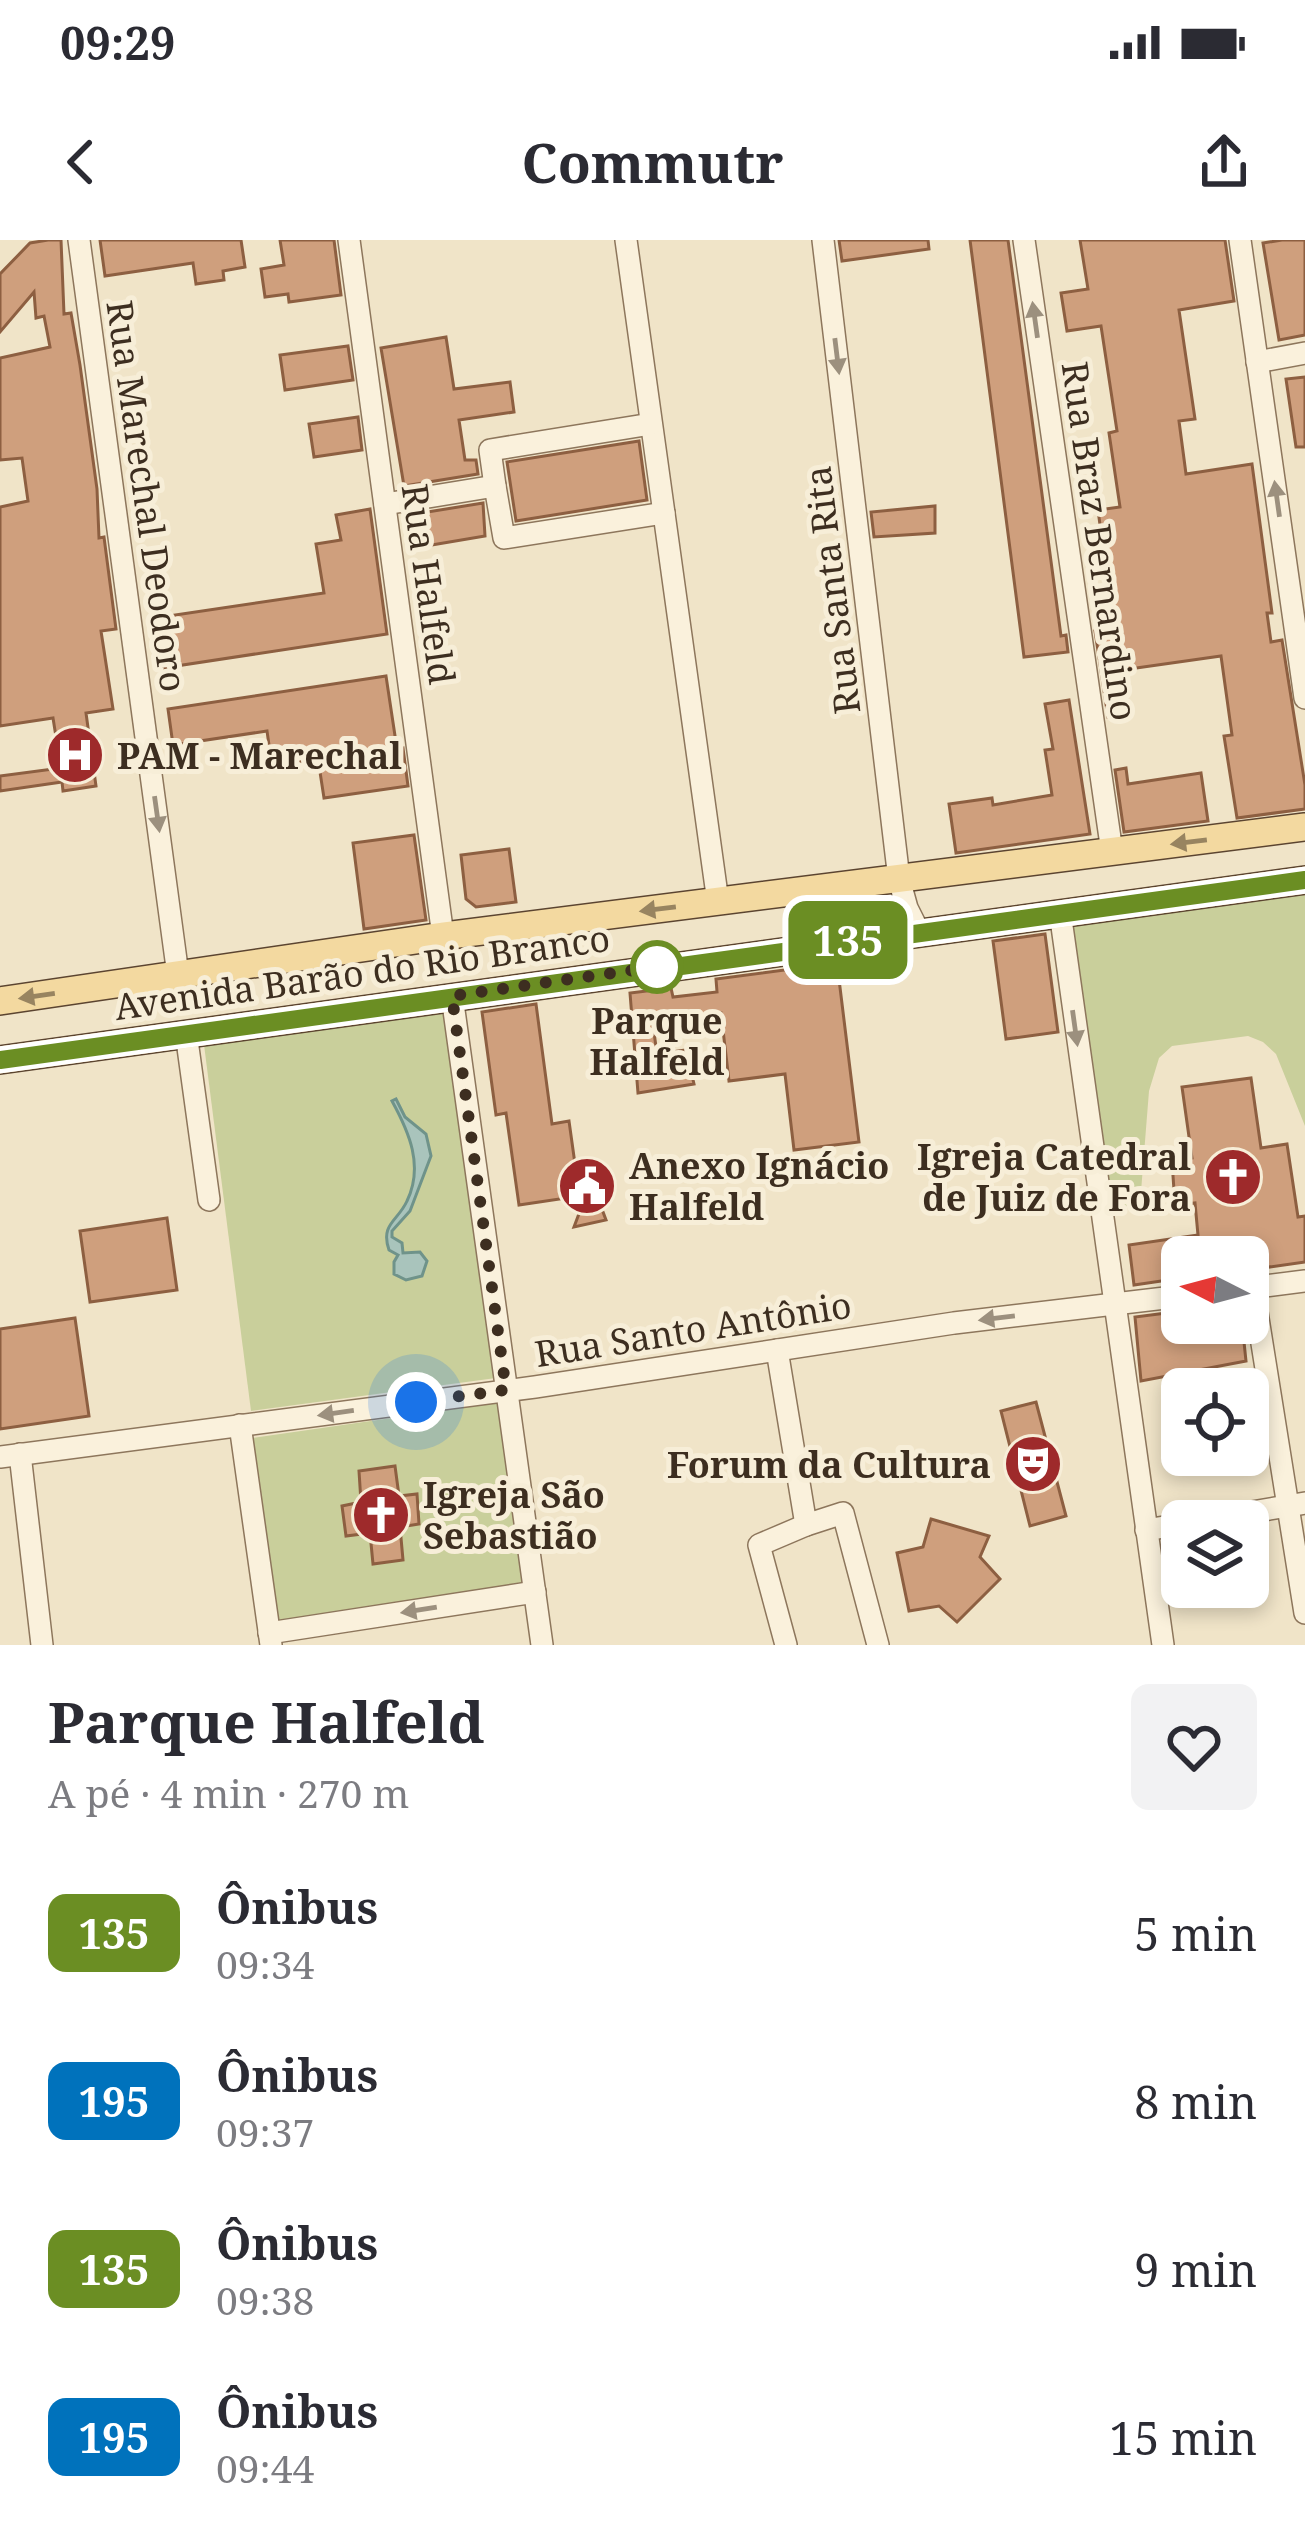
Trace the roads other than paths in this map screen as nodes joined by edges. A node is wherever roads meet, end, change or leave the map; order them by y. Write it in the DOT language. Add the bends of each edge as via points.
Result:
graph roads {
  1 [pos="79,240"];
  2 [pos="349,240"];
  3 [pos="626,240"];
  4 [pos="823,240"];
  5 [pos="1024,240"];
  6 [pos="1240,240"];
  7 [pos="1305,353"];
  8 [pos="1257,362"];
  9 [pos="651,424"];
  10 [pos="495,486"];
  11 [pos="385,504"];
  12 [pos="664,513"];
  13 [pos="1305,698"];
  14 [pos="1305,827"];
  15 [pos="1112,852"];
  16 [pos="899,879"];
  17 [pos="1305,880"];
  18 [pos="718,902"];
  19 [pos="1060,912"];
  20 [pos="918,930"];
  21 [pos="443,936"];
  22 [pos="178,975"];
  23 [pos="452,996"];
  24 [pos="0,1001"];
  25 [pos="186,1033"];
  26 [pos="0,1060"];
  27 [pos="209,1199"];
  28 [pos="1305,1281"];
  29 [pos="1269,1286"];
  30 [pos="1161,1298"];
  31 [pos="1113,1304"];
  32 [pos="1262,1344"];
  33 [pos="776,1350"];
  34 [pos="506,1390"];
  35 [pos="240,1425"];
  36 [pos="10,1455"];
  37 [pos="1297,1504"];
  38 [pos="806,1525"];
  39 [pos="1161,1528"];
  40 [pos="1146,1530"];
  41 [pos="535,1592"];
  42 [pos="1305,1612"];
  43 [pos="270,1639"];
  44 [pos="42,1645"];
  45 [pos="542,1645"];
  46 [pos="786,1645"];
  47 [pos="878,1645"];
  48 [pos="1162,1645"];
  1 -- 22 [label="street, Rua Marechal Deodoro, one-way"];
  2 -- 11 [label="street, Rua Halfeld"];
  3 -- 9 [label="street"];
  4 -- 16 [label="street, Rua Santa Rita, one-way"];
  15 -- 5 [label="street, Rua Braz Bernardino, one-way"];
  6 -- 8 [label="street"];
  7 -- 8 [label="street"];
  13 -- 8 [label="street, one-way"];
  9 -- 10 [label="street" via="490,450"];
  9 -- 12 [label="street"];
  10 -- 11 [label="street"];
  10 -- 12 [label="street" via="504,538"];
  11 -- 21 [label="street, Rua Halfeld"];
  12 -- 18 [label="street"];
  14 -- 15 [label="main road, Avenida Barão do Rio Branco, one-way"];
  15 -- 16 [label="main road, Avenida Barão do Rio Branco"];
  16 -- 18 [label="main road, Avenida Barão do Rio Branco"];
  16 -- 20 [label="street, Rua Santa Rita"];
  17 -- 19 [label="main road, Avenida Barão do Rio Branco"];
  18 -- 21 [label="main road, Avenida Barão do Rio Branco, one-way"];
  19 -- 20 [label="main road, Avenida Barão do Rio Branco"];
  19 -- 31 [label="street, one-way"];
  20 -- 23 [label="main road, Avenida Barão do Rio Branco"];
  21 -- 22 [label="main road, Avenida Barão do Rio Branco"];
  22 -- 24 [label="main road, Avenida Barão do Rio Branco, one-way"];
  23 -- 25 [label="main road, Avenida Barão do Rio Branco"];
  23 -- 34 [label="street"];
  25 -- 26 [label="main road, Avenida Barão do Rio Branco"];
  25 -- 27 [label="street"];
  28 -- 29 [label="street"];
  30 -- 31 [label="street, Rua Santo Antônio"];
  31 -- 33 [label="street, Rua Santo Antônio, one-way"];
  31 -- 40 [label="street"];
  32 -- 37 [label="street"];
  33 -- 34 [label="street, Rua Santo Antônio"];
  33 -- 38 [label="street"];
  34 -- 35 [label="street, Rua Santo Antônio, one-way"];
  34 -- 41 [label="street"];
  35 -- 36 [label="street, Rua Santo Antônio"];
  35 -- 43 [label="street"];
  36 -- 44 [label="street"];
  37 -- 42 [label="street"];
  38 -- 46 [label="street" via="759,1545"];
  38 -- 47 [label="street" via="843,1513"];
  39 -- 40 [label="street"];
  40 -- 48 [label="street"];
  41 -- 43 [label="street, one-way"];
  41 -- 45 [label="street"];
}
